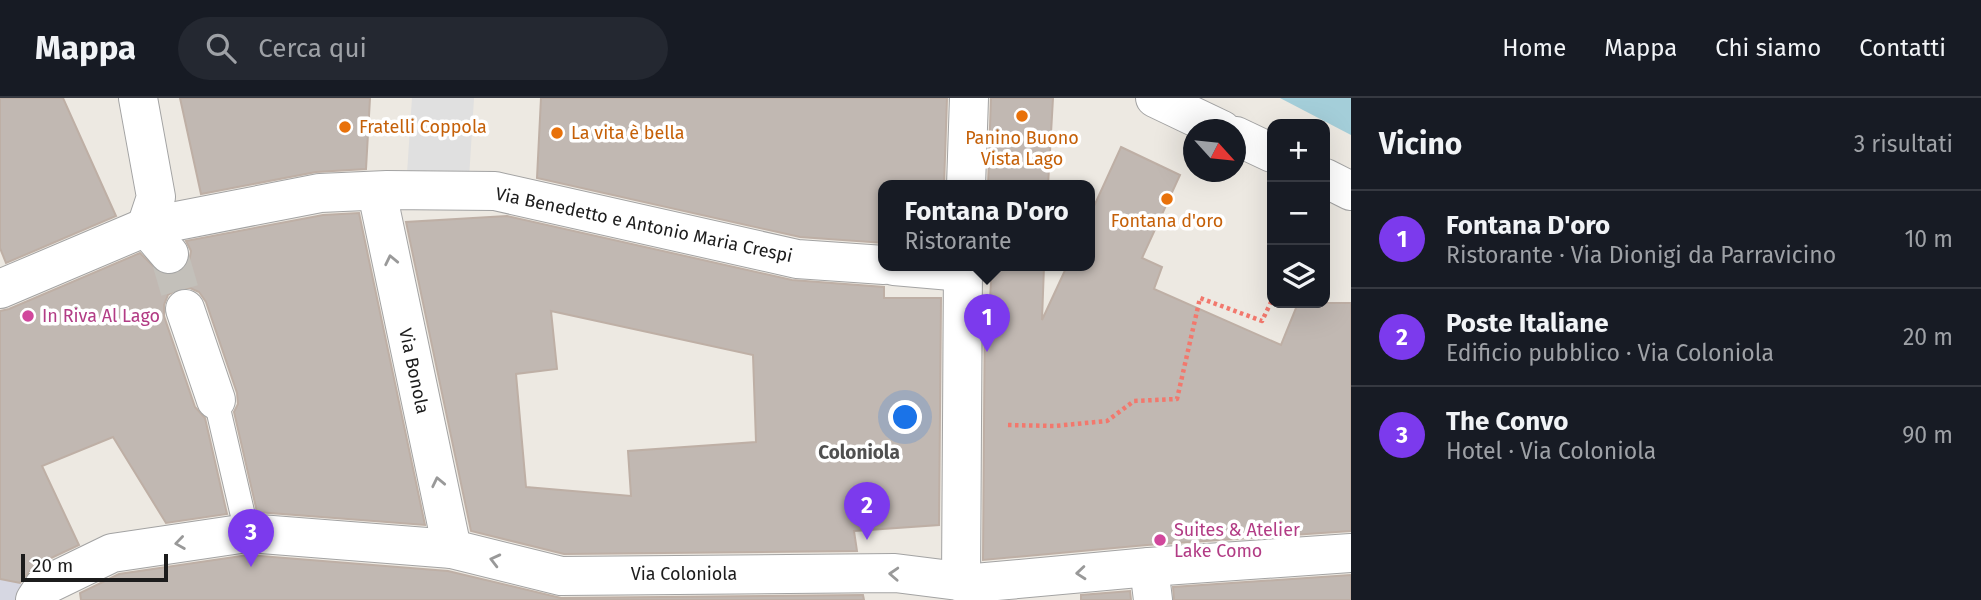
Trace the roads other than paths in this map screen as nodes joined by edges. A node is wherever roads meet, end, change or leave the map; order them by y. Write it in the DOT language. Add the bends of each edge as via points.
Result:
graph roads {
  1 [pos="138,98"];
  2 [pos="969,98"];
  3 [pos="1155,98"];
  4 [pos="1199,119"];
  5 [pos="1246,141"];
  6 [pos="1267,151"];
  7 [pos="966,180"];
  8 [pos="1330,180"];
  9 [pos="1351,191"];
  10 [pos="377,192"];
  11 [pos="158,241"];
  12 [pos="878,265"];
  13 [pos="963,271"];
  14 [pos="0,289"];
  15 [pos="185,309"];
  16 [pos="216,400"];
  17 [pos="247,533"];
  18 [pos="452,549"];
  19 [pos="1351,553"];
  20 [pos="961,582"];
  21 [pos="1151,584"];
  22 [pos="35,600"];
  1 -- 11 [label="street" via="156,197"];
  2 -- 7 [label="street"];
  3 -- 4 [label="street"];
  5 -- 6 [label="street"];
  8 -- 9 [label="street"];
  10 -- 11 [label="street, Via Benedetto e Antonio Maria Crespi" via="320,193"];
  10 -- 12 [label="street, Via Benedetto e Antonio Maria Crespi" via="495,191 797,259"];
  18 -- 10 [label="street, Via Bonola, one-way"];
  11 -- 14 [label="street, Via Benedetto e Antonio Maria Crespi"];
  13 -- 20 [label="street"];
  15 -- 16 [label="street"];
  16 -- 17 [label="lane"];
  17 -- 18 [label="street, Via Coloniola"];
  17 -- 22 [label="street, Via Coloniola, one-way" via="112,553 44,586"];
  20 -- 18 [label="street, Via Coloniola, one-way" via="895,573 561,576"];
  19 -- 21 [label="street, Via Coloniola"];
  21 -- 20 [label="street, Via Coloniola, one-way"];
}
